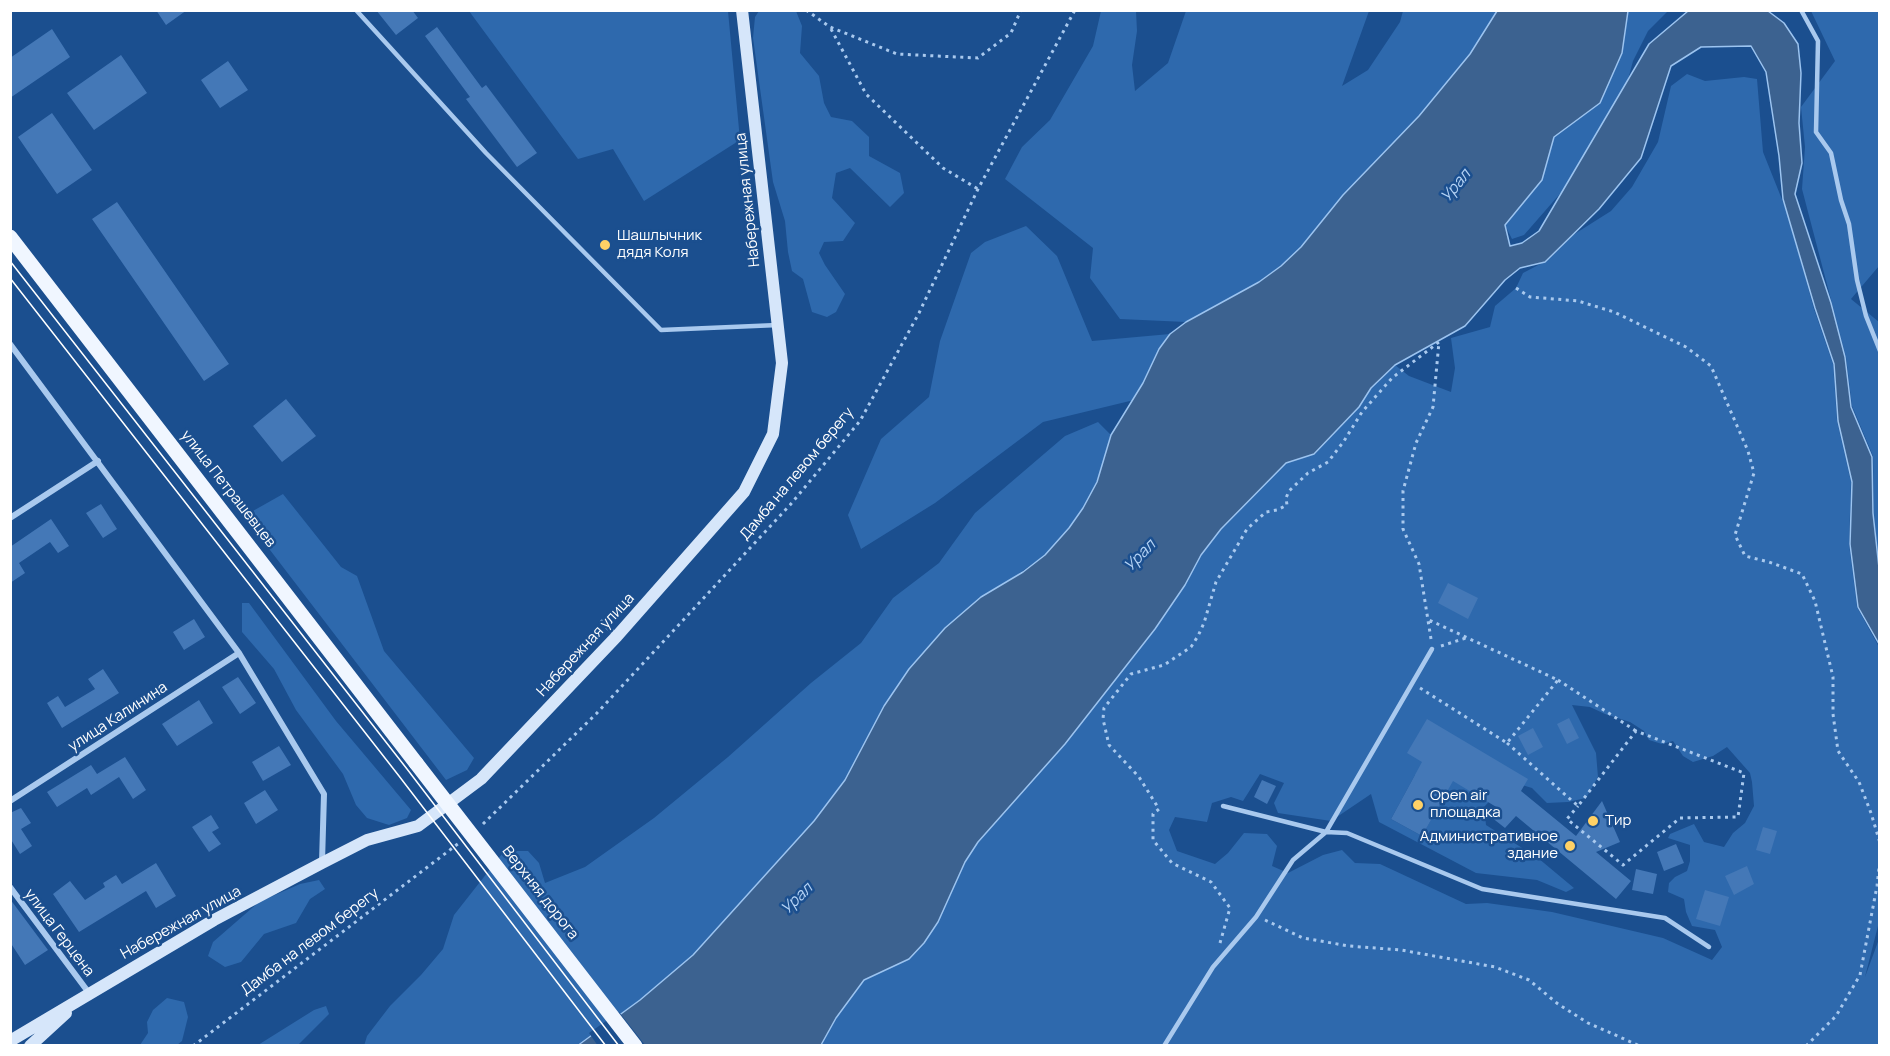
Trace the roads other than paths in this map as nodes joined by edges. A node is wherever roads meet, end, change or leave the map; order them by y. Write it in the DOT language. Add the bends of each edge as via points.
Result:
graph roads {
  1 [pos="356,10"];
  2 [pos="742,10"];
  3 [pos="1801,10"];
  4 [pos="10,237"];
  5 [pos="778,324"];
  6 [pos="10,344"];
  7 [pos="1880,351"];
  8 [pos="98,461"];
  9 [pos="10,518"];
  10 [pos="602,622"];
  11 [pos="617,636"];
  12 [pos="1432,649"];
  13 [pos="239,653"];
  14 [pos="417,763"];
  15 [pos="10,801"];
  16 [pos="1223,806"];
  17 [pos="1326,832"];
  18 [pos="322,863"];
  19 [pos="10,887"];
  20 [pos="1709,947"];
  21 [pos="89,993"];
  22 [pos="10,1041"];
  23 [pos="30,1046"];
  24 [pos="634,1046"];
  25 [pos="1164,1046"];
  1 -- 5 [label="lane" via="486,153 661,330"];
  2 -- 5 [label="main road, Набережная улица"];
  3 -- 7 [label="lane" via="1818,41 1816,132 1831,153 1849,224 1857,280"];
  4 -- 14 [label="main road, улица Петрашевцев"];
  5 -- 11 [label="main road, Набережная улица" via="782,363 773,434 744,492"];
  6 -- 8 [label="street"];
  8 -- 9 [label="street"];
  8 -- 13 [label="street"];
  10 -- 11 [label="lane"];
  11 -- 18 [label="main road, Набережная улица" via="482,779 418,826 367,840"];
  12 -- 17 [label="lane"];
  13 -- 15 [label="street, улица Калинина"];
  13 -- 18 [label="street" via="324,794"];
  14 -- 24 [label="main road, Верхняя дорога, bridge"];
  16 -- 17 [label="lane"];
  17 -- 20 [label="lane" via="1347,833 1482,889 1665,918"];
  17 -- 25 [label="lane" via="1293,860 1256,917 1213,967"];
  18 -- 21 [label="main road, Набережная улица"];
  19 -- 21 [label="street, улица Герцена"];
  21 -- 22 [label="main road, Набережная улица"];
  21 -- 23 [label="main road"];
}
